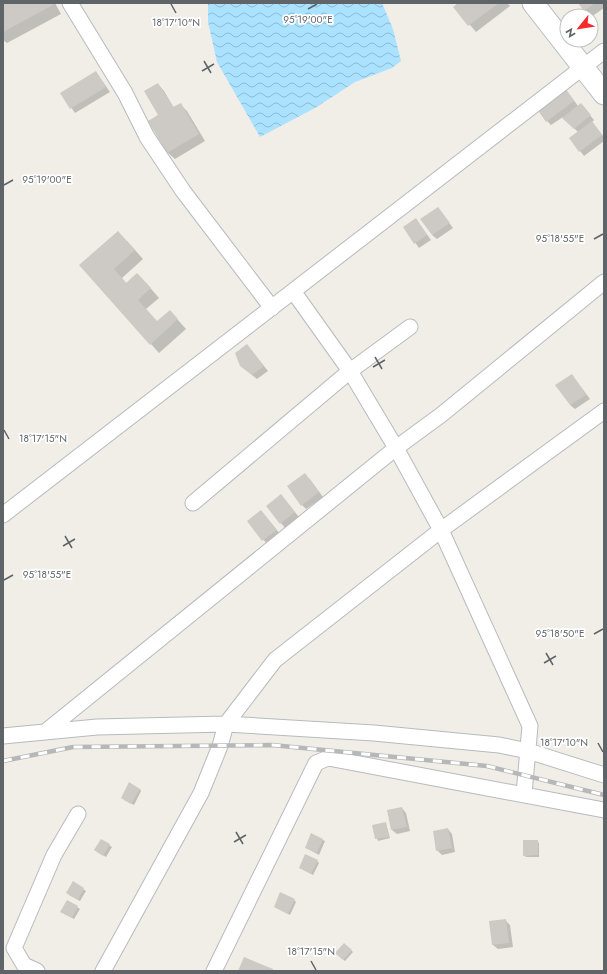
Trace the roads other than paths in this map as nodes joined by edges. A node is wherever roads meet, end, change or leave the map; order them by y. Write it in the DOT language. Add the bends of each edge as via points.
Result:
graph roads {
  1 [pos="70,3"];
  2 [pos="532,3"];
  3 [pos="604,51"];
  4 [pos="583,68"];
  5 [pos="604,94"];
  6 [pos="604,282"];
  7 [pos="294,291"];
  8 [pos="272,308"];
  9 [pos="410,327"];
  10 [pos="350,371"];
  11 [pos="604,411"];
  12 [pos="396,448"];
  13 [pos="193,503"];
  14 [pos="3,515"];
  15 [pos="440,530"];
  16 [pos="226,724"];
  17 [pos="45,732"];
  18 [pos="3,736"];
  19 [pos="528,751"];
  20 [pos="604,775"];
  21 [pos="524,794"];
  22 [pos="604,810"];
  23 [pos="78,814"];
  24 [pos="37,971"];
  25 [pos="103,971"];
  26 [pos="214,971"];
  1 -- 8 [label="street" via="125,93 147,137 183,191"];
  2 -- 4 [label="main road"];
  3 -- 4 [label="street"];
  4 -- 5 [label="main road"];
  4 -- 7 [label="street"];
  6 -- 12 [label="street" via="441,415"];
  7 -- 8 [label="street"];
  7 -- 10 [label="street"];
  8 -- 14 [label="street"];
  9 -- 10 [label="street"];
  10 -- 12 [label="street"];
  10 -- 13 [label="street"];
  11 -- 15 [label="street"];
  12 -- 15 [label="street"];
  12 -- 17 [label="street"];
  15 -- 16 [label="street" via="275,660"];
  15 -- 19 [label="street" via="530,726"];
  16 -- 17 [label="street" via="97,727"];
  16 -- 19 [label="street" via="389,735 500,745"];
  16 -- 25 [label="street" via="202,793"];
  17 -- 18 [label="street"];
  19 -- 20 [label="street"];
  19 -- 21 [label="street"];
  21 -- 22 [label="street"];
  21 -- 26 [label="street" via="335,758 316,763"];
  23 -- 24 [label="street" via="54,855 14,948 24,965"];
}
